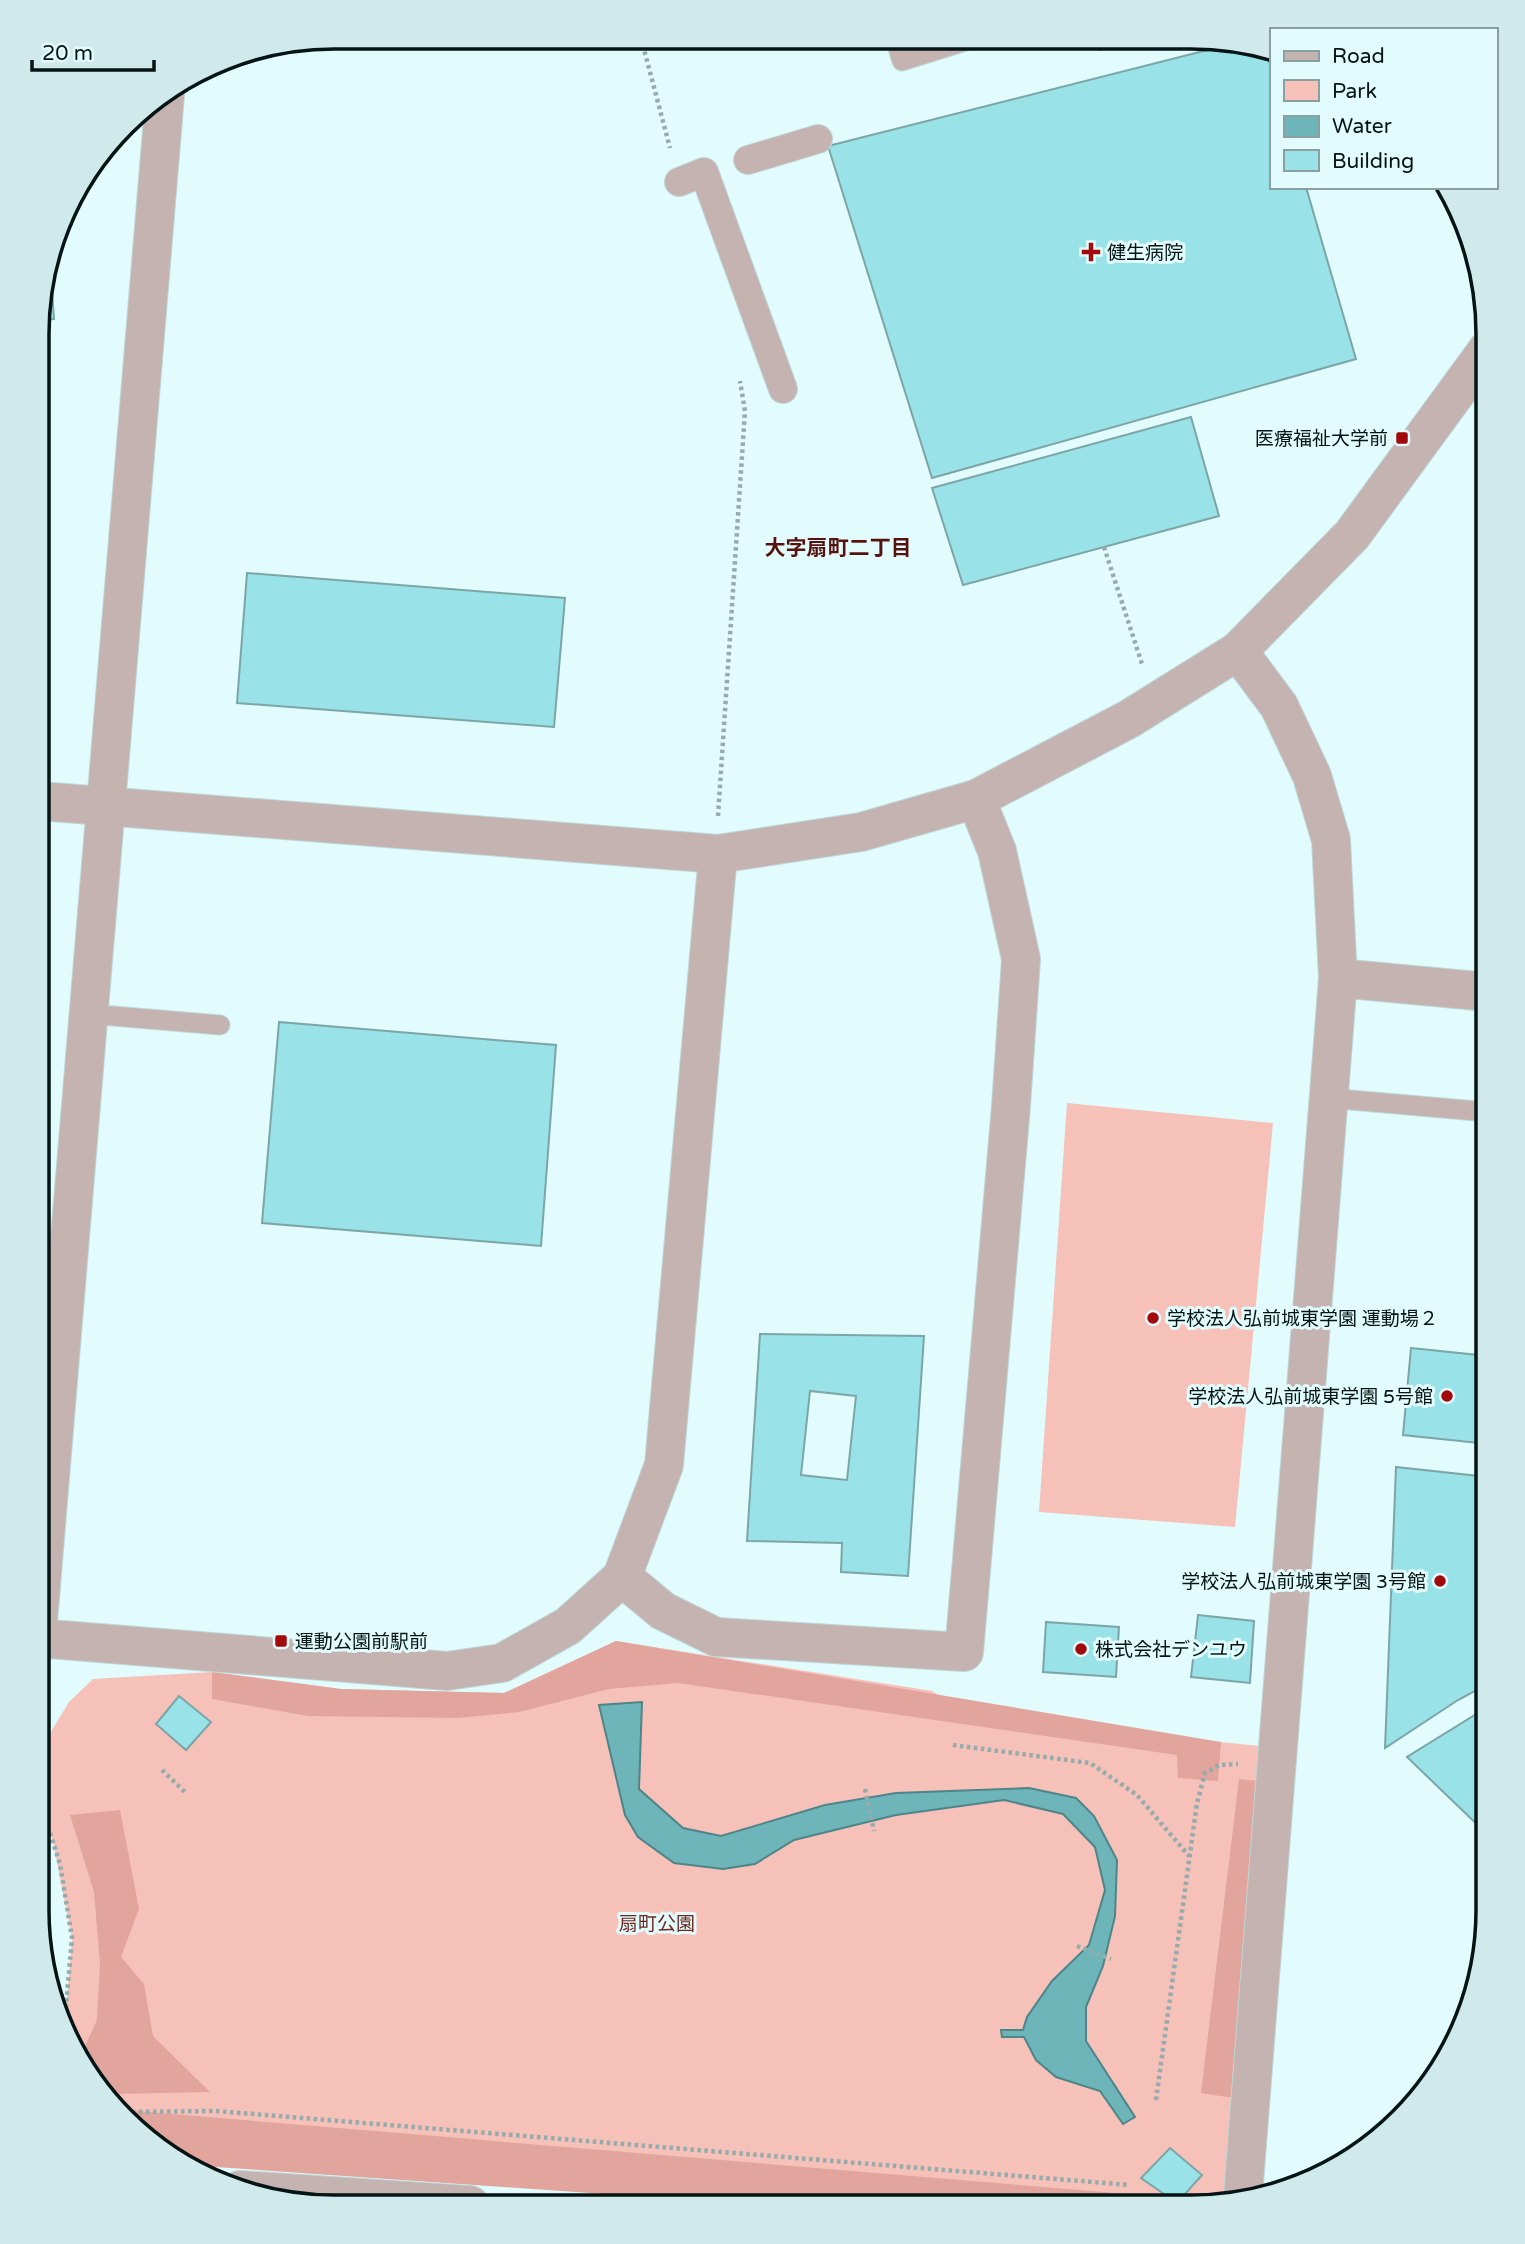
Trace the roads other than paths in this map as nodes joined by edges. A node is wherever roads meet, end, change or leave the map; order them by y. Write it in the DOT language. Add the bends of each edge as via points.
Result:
graph roads {
  1 [pos="898,49"];
  2 [pos="940,49"];
  3 [pos="164,106"];
  4 [pos="818,139"];
  5 [pos="748,160"];
  6 [pos="679,182"];
  7 [pos="1476,365"];
  8 [pos="783,389"];
  9 [pos="1237,651"];
  10 [pos="976,799"];
  11 [pos="49,802"];
  12 [pos="106,807"];
  13 [pos="718,854"];
  14 [pos="1338,978"];
  15 [pos="1476,991"];
  16 [pos="89,1014"];
  17 [pos="220,1025"];
  18 [pos="1328,1098"];
  19 [pos="1476,1111"];
  20 [pos="49,1394"];
  21 [pos="622,1577"];
  22 [pos="49,1637"];
  23 [pos="1243,2190"];
  1 -- 2 [label="lane" via="902,61"];
  3 -- 12 [label="street"];
  4 -- 5 [label="street"];
  6 -- 8 [label="street" via="704,172"];
  7 -- 9 [label="street" via="1352,535"];
  9 -- 10 [label="street" via="1129,719"];
  9 -- 14 [label="street" via="1279,706 1312,776 1331,840"];
  10 -- 13 [label="street" via="861,832"];
  10 -- 21 [label="street" via="997,850 1021,959 964,1652 716,1637 663,1611"];
  11 -- 12 [label="street"];
  12 -- 13 [label="street"];
  12 -- 16 [label="street"];
  13 -- 21 [label="street" via="664,1465"];
  14 -- 15 [label="street"];
  14 -- 18 [label="street"];
  16 -- 17 [label="lane"];
  16 -- 20 [label="street"];
  18 -- 19 [label="lane"];
  18 -- 23 [label="street"];
  21 -- 22 [label="street" via="568,1626 502,1664 447,1671"];
}
